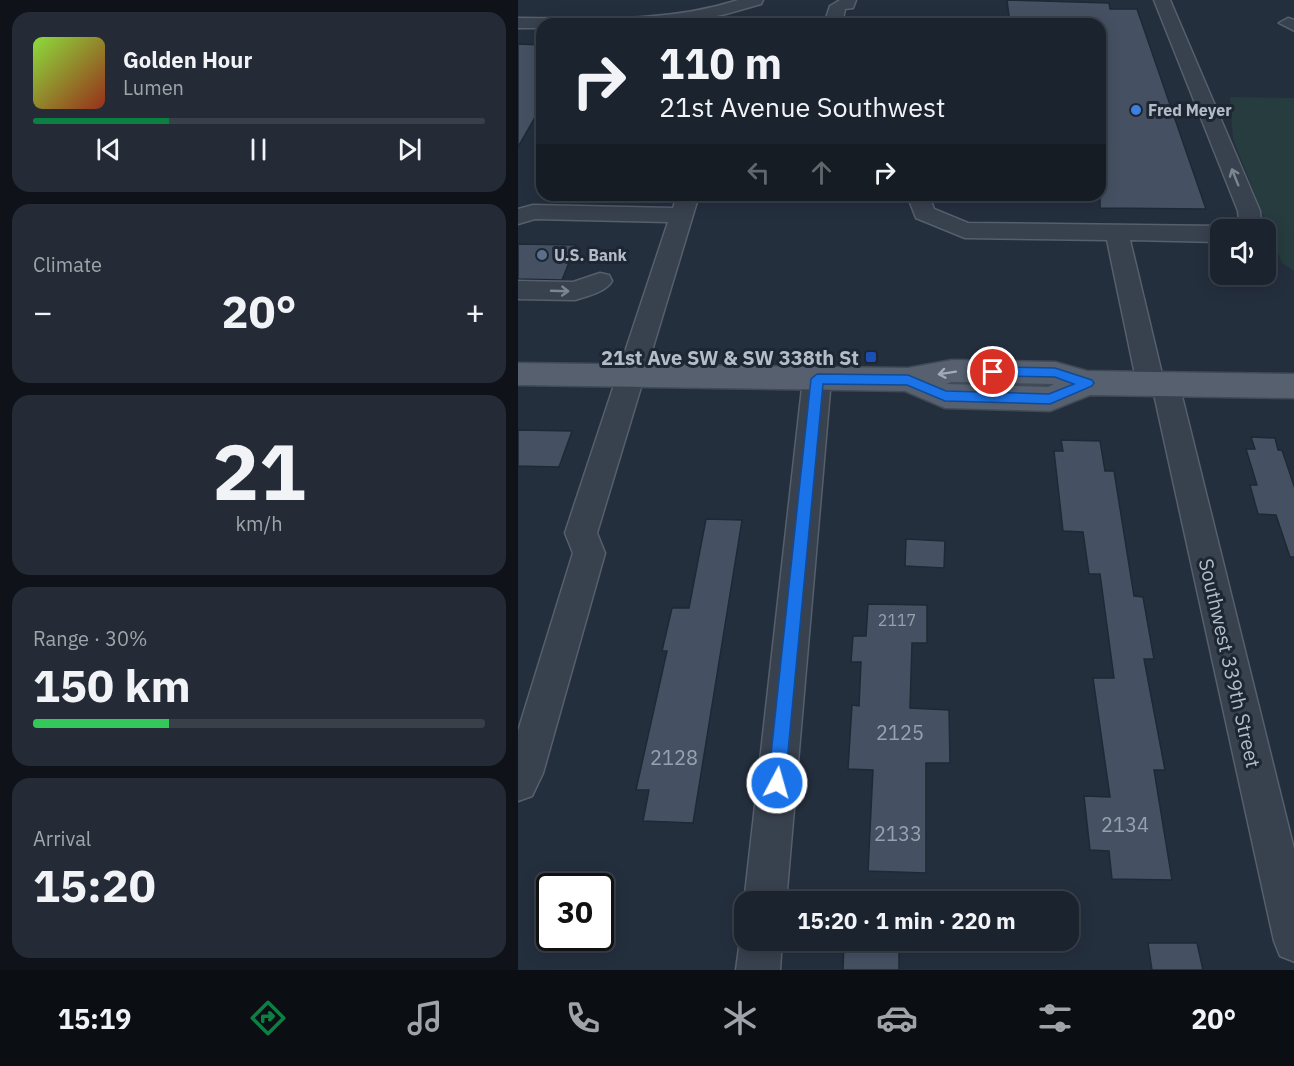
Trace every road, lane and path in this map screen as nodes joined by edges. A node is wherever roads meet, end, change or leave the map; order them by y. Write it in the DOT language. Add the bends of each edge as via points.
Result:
graph roads {
  1 [pos="690,0"];
  2 [pos="755,0"];
  3 [pos="848,0"];
  4 [pos="1162,0"];
  5 [pos="623,6"];
  6 [pos="527,15"];
  7 [pos="560,18"];
  8 [pos="617,18"];
  9 [pos="706,18"];
  10 [pos="713,18"];
  11 [pos="835,18"];
  12 [pos="920,201"];
  13 [pos="685,205"];
  14 [pos="531,208"];
  15 [pos="1250,219"];
  16 [pos="1118,232"];
  17 [pos="1210,234"];
  18 [pos="600,281"];
  19 [pos="518,290"];
  20 [pos="518,374"];
  21 [pos="632,376"];
  22 [pos="817,379"];
  23 [pos="1158,384"];
  24 [pos="1295,386"];
  25 [pos="518,782"];
  26 [pos="766,891"];
  27 [pos="1295,941"];
  28 [pos="760,951"];
  29 [pos="758,970"];
  1 -- 9 [label="street"];
  2 -- 10 [label="street"];
  3 -- 11 [label="street" via="838,6"];
  15 -- 4 [label="street, one-way"];
  5 -- 8 [label="street"];
  6 -- 7 [label="street"];
  12 -- 16 [label="street" via="924,213 965,230"];
  13 -- 14 [label="street"];
  13 -- 21 [label="street"];
  16 -- 17 [label="street"];
  16 -- 23 [label="street, Southwest 339th Street"];
  19 -- 18 [label="street, one-way" via="575,291"];
  20 -- 21 [label="main road"];
  21 -- 22 [label="main road"];
  21 -- 25 [label="street" via="581,533 589,553 524,773"];
  22 -- 23 [label="main road" via="908,380 952,371 975,371 1055,373 1087,383"];
  22 -- 26 [label="street"];
  23 -- 24 [label="main road"];
  23 -- 27 [label="street, Southwest 339th Street"];
  28 -- 29 [label="street"];
}
